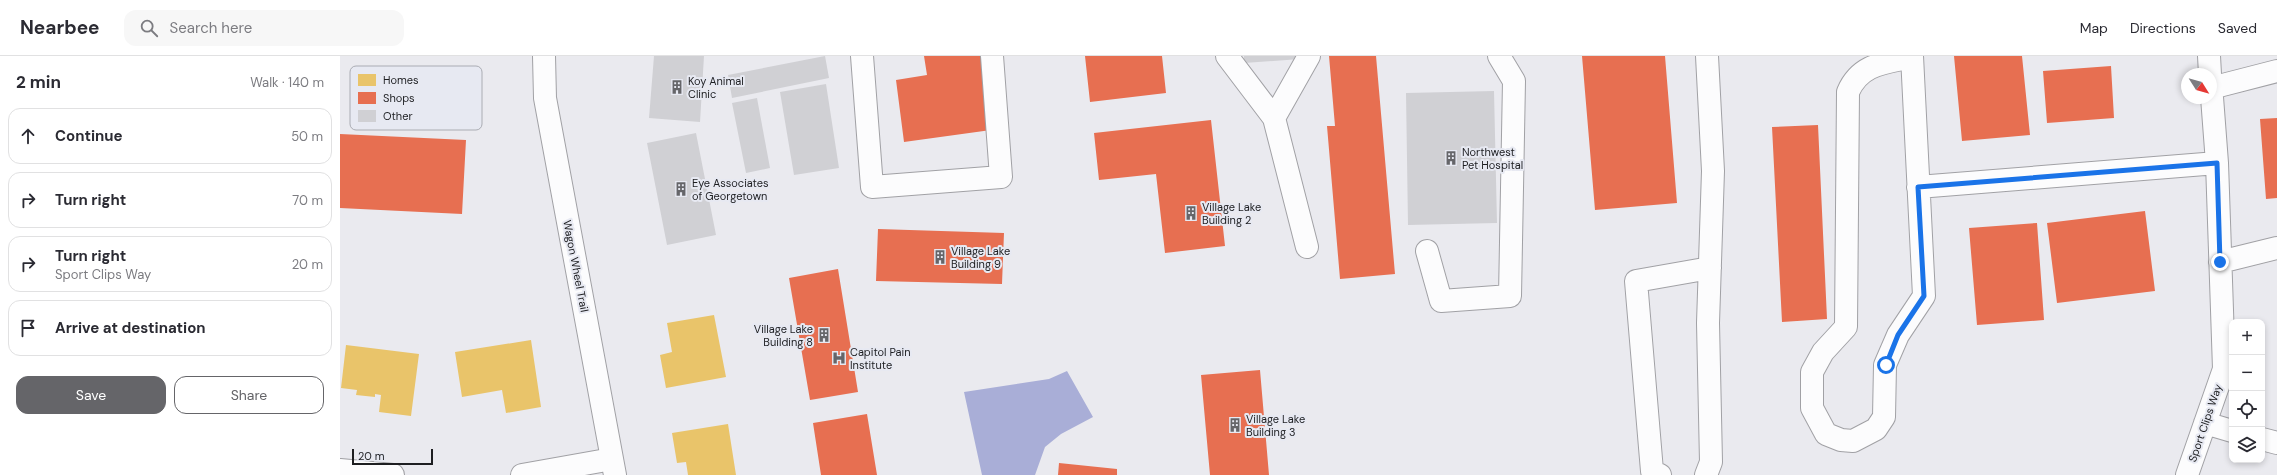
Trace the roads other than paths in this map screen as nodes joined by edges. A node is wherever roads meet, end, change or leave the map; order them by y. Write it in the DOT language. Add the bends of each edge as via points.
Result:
graph roads {
  1 [pos="544,56"];
  2 [pos="862,56"];
  3 [pos="992,56"];
  4 [pos="1227,56"];
  5 [pos="1308,56"];
  6 [pos="1499,56"];
  7 [pos="1707,56"];
  8 [pos="2209,56"];
  9 [pos="1912,57"];
  10 [pos="2210,68"];
  11 [pos="2277,71"];
  12 [pos="2217,86"];
  13 [pos="2212,104"];
  14 [pos="1274,118"];
  15 [pos="2217,163"];
  16 [pos="1918,187"];
  17 [pos="1308,246"];
  18 [pos="2277,248"];
  19 [pos="1427,250"];
  20 [pos="2220,262"];
  21 [pos="1710,268"];
  22 [pos="2205,423"];
  23 [pos="2229,430"];
  24 [pos="2265,440"];
  25 [pos="2277,443"];
  26 [pos="613,467"];
  27 [pos="340,470"];
  28 [pos="393,475"];
  29 [pos="522,475"];
  30 [pos="1660,475"];
  31 [pos="1706,475"];
  32 [pos="2187,475"];
  1 -- 26 [label="street, Wagon Wheel Trail" via="545,98"];
  2 -- 3 [label="street" via="872,187 1001,177"];
  4 -- 14 [label="street"];
  5 -- 14 [label="street"];
  6 -- 19 [label="street" via="1514,81 1510,296 1441,301"];
  7 -- 21 [label="street" via="1713,171"];
  8 -- 10 [label="street"];
  9 -- 16 [label="street"];
  9 -- 16 [label="street" via="1870,68 1853,80 1848,92 1846,327 1823,352 1812,372 1812,408 1826,434 1841,440 1853,442 1864,437 1876,429 1884,417 1886,365 1898,335 1924,296"];
  11 -- 12 [label="street"];
  13 -- 15 [label="street, Sport Clips Way"];
  14 -- 17 [label="street"];
  15 -- 16 [label="street"];
  15 -- 20 [label="street, Sport Clips Way"];
  18 -- 20 [label="street"];
  20 -- 22 [label="street, Sport Clips Way" via="2224,369"];
  21 -- 30 [label="street" via="1636,281 1652,471"];
  21 -- 31 [label="street" via="1708,323 1711,462"];
  22 -- 23 [label="street"];
  22 -- 32 [label="street, Sport Clips Way"];
  24 -- 25 [label="street"];
  26 -- 29 [label="street"];
  27 -- 28 [label="street"];
}
